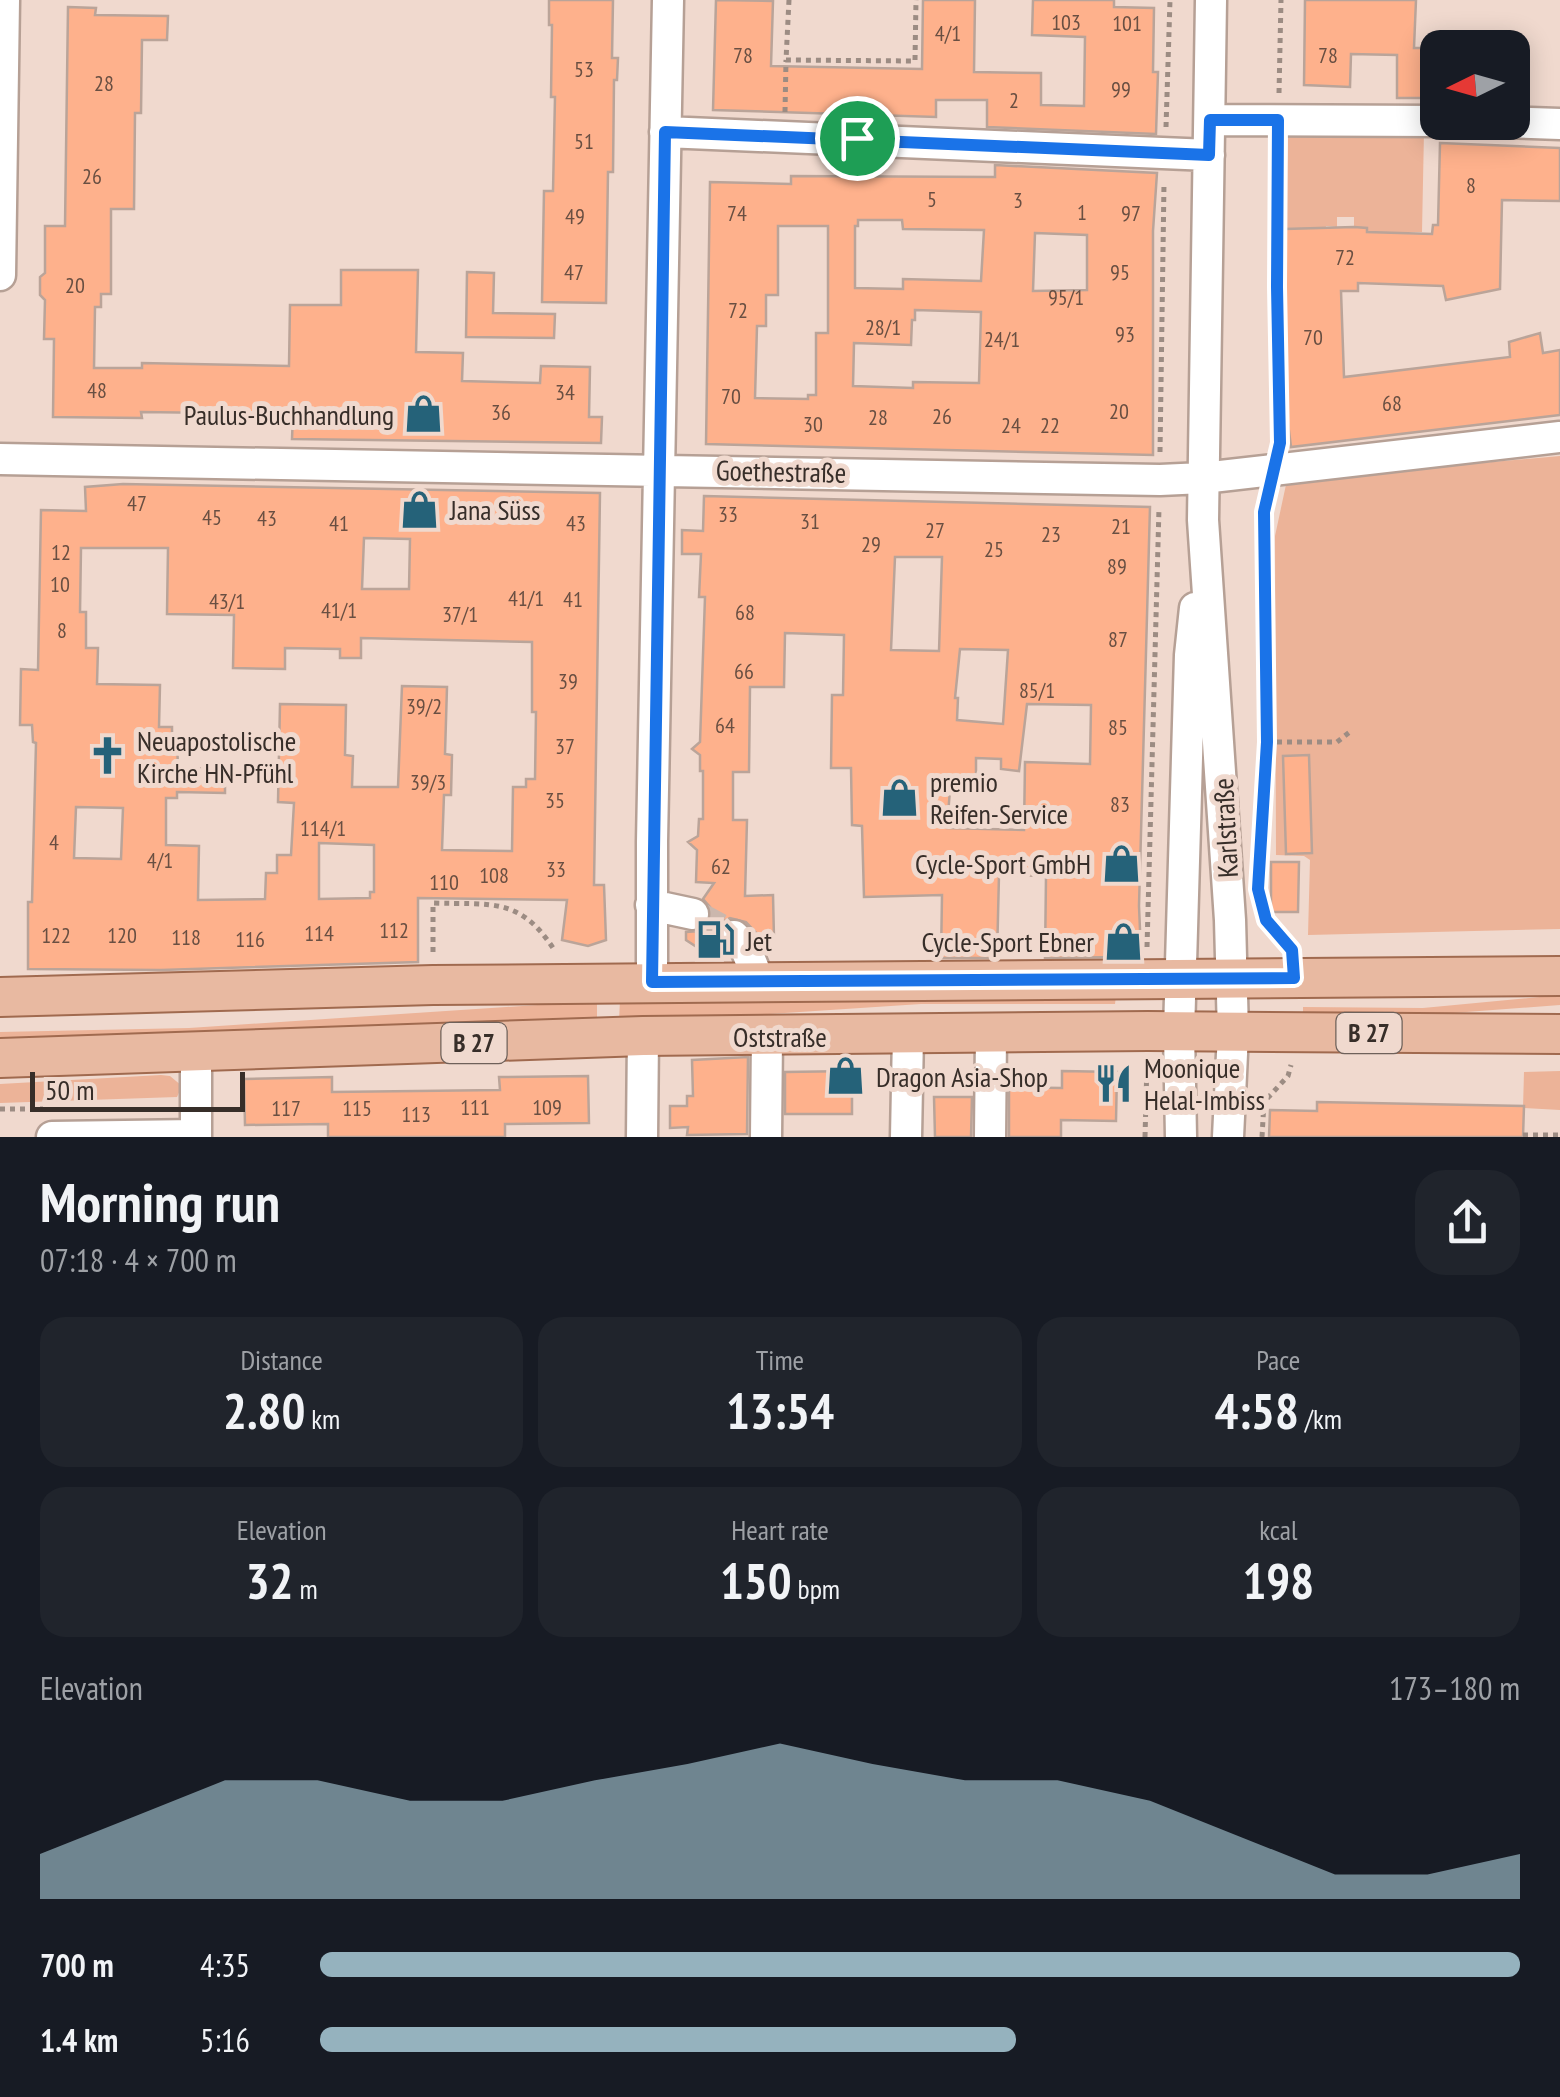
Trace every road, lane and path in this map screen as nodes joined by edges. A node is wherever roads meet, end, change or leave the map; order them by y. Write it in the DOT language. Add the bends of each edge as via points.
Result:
graph roads {
  1 [pos="4,0"];
  2 [pos="668,0"];
  3 [pos="789,0"];
  4 [pos="916,0"];
  5 [pos="1170,0"];
  6 [pos="1211,0"];
  7 [pos="1281,0"];
  8 [pos="786,60"];
  9 [pos="2,91"];
  10 [pos="1210,120"];
  11 [pos="1278,120"];
  12 [pos="1420,121"];
  13 [pos="1530,123"];
  14 [pos="1560,124"];
  15 [pos="665,132"];
  16 [pos="785,136"];
  17 [pos="1164,153"];
  18 [pos="1209,155"];
  19 [pos="0,275"];
  20 [pos="1560,437"];
  21 [pos="0,459"];
  22 [pos="1276,468"];
  23 [pos="658,469"];
  24 [pos="1203,478"];
  25 [pos="1160,480"];
  26 [pos="1203,520"];
  27 [pos="1351,732"];
  28 [pos="1267,742"];
  29 [pos="1258,889"];
  30 [pos="651,905"];
  31 [pos="1260,906"];
  32 [pos="693,914"];
  33 [pos="734,936"];
  34 [pos="1560,976"];
  35 [pos="1294,978"];
  36 [pos="1163,979"];
  37 [pos="1232,979"];
  38 [pos="759,981"];
  39 [pos="652,982"];
  40 [pos="433,984"];
  41 [pos="576,984"];
  42 [pos="0,996"];
  43 [pos="1163,1032"];
  44 [pos="1234,1033"];
  45 [pos="1292,1033"];
  46 [pos="1560,1034"];
  47 [pos="908,1035"];
  48 [pos="991,1035"];
  49 [pos="643,1036"];
  50 [pos="767,1036"];
  51 [pos="196,1054"];
  52 [pos="0,1058"];
  53 [pos="1523,1134"];
  54 [pos="1560,1135"];
  55 [pos="196,1136"];
  56 [pos="52,1137"];
  57 [pos="642,1137"];
  58 [pos="766,1137"];
  59 [pos="906,1137"];
  60 [pos="990,1137"];
  61 [pos="1144,1137"];
  62 [pos="1181,1137"];
  63 [pos="1228,1137"];
  64 [pos="1262,1137"];
  1 -- 9 [label="street"];
  2 -- 15 [label="street"];
  3 -- 8 [label="path"];
  4 -- 8 [label="path" via="915,61"];
  5 -- 17 [label="path"];
  6 -- 10 [label="street, Karlstraße"];
  7 -- 11 [label="path"];
  8 -- 16 [label="path"];
  9 -- 19 [label="street"];
  10 -- 11 [label="street"];
  10 -- 18 [label="street, Karlstraße"];
  11 -- 12 [label="street"];
  11 -- 22 [label="path"];
  13 -- 14 [label="street"];
  15 -- 16 [label="street"];
  15 -- 23 [label="street"];
  16 -- 17 [label="street"];
  17 -- 18 [label="street"];
  17 -- 25 [label="path"];
  18 -- 24 [label="street, Karlstraße"];
  20 -- 22 [label="street, Goethestraße"];
  21 -- 23 [label="street, Goethestraße"];
  22 -- 24 [label="street, Goethestraße"];
  22 -- 28 [label="path" via="1263,526"];
  23 -- 25 [label="street, Goethestraße"];
  23 -- 30 [label="street"];
  24 -- 25 [label="street, Goethestraße"];
  24 -- 26 [label="street, Karlstraße"];
  25 -- 36 [label="path"];
  26 -- 36 [label="street, Karlstraße"];
  26 -- 37 [label="street, Karlstraße"];
  27 -- 28 [label="path" via="1337,742"];
  28 -- 29 [label="path"];
  30 -- 32 [label="street"];
  30 -- 39 [label="street"];
  31 -- 35 [label="path" via="1292,950"];
  33 -- 38 [label="street"];
  34 -- 35 [label="main road, Oststraße / B 27"];
  35 -- 37 [label="main road, Oststraße / B 27"];
  36 -- 37 [label="main road, Oststraße / B 27"];
  36 -- 38 [label="main road, Oststraße / B 27"];
  36 -- 43 [label="street, Karlstraße"];
  37 -- 44 [label="street, Karlstraße"];
  38 -- 39 [label="main road, Oststraße / B 27"];
  39 -- 41 [label="main road, Oststraße / B 27"];
  40 -- 41 [label="main road, Oststraße / B 27"];
  40 -- 41 [label="path" via="433,903 506,906 540,929"];
  40 -- 42 [label="main road, Oststraße / B 27"];
  43 -- 44 [label="main road, Oststraße / B 27"];
  43 -- 48 [label="main road, Oststraße / B 27"];
  43 -- 61 [label="path"];
  43 -- 62 [label="street, Karlstraße"];
  44 -- 45 [label="main road, Oststraße / B 27"];
  44 -- 63 [label="street, Karlstraße"];
  45 -- 46 [label="main road, Oststraße / B 27"];
  45 -- 64 [label="path" via="1288,1076 1264,1102"];
  47 -- 48 [label="main road, Oststraße / B 27"];
  47 -- 50 [label="main road, Oststraße / B 27"];
  47 -- 59 [label="street"];
  48 -- 60 [label="street"];
  49 -- 50 [label="main road, Oststraße / B 27"];
  49 -- 51 [label="main road, Oststraße / B 27"];
  49 -- 57 [label="street"];
  50 -- 58 [label="street"];
  51 -- 52 [label="main road, Oststraße / B 27"];
  51 -- 55 [label="street"];
  53 -- 54 [label="path"];
  55 -- 56 [label="street"];
}
